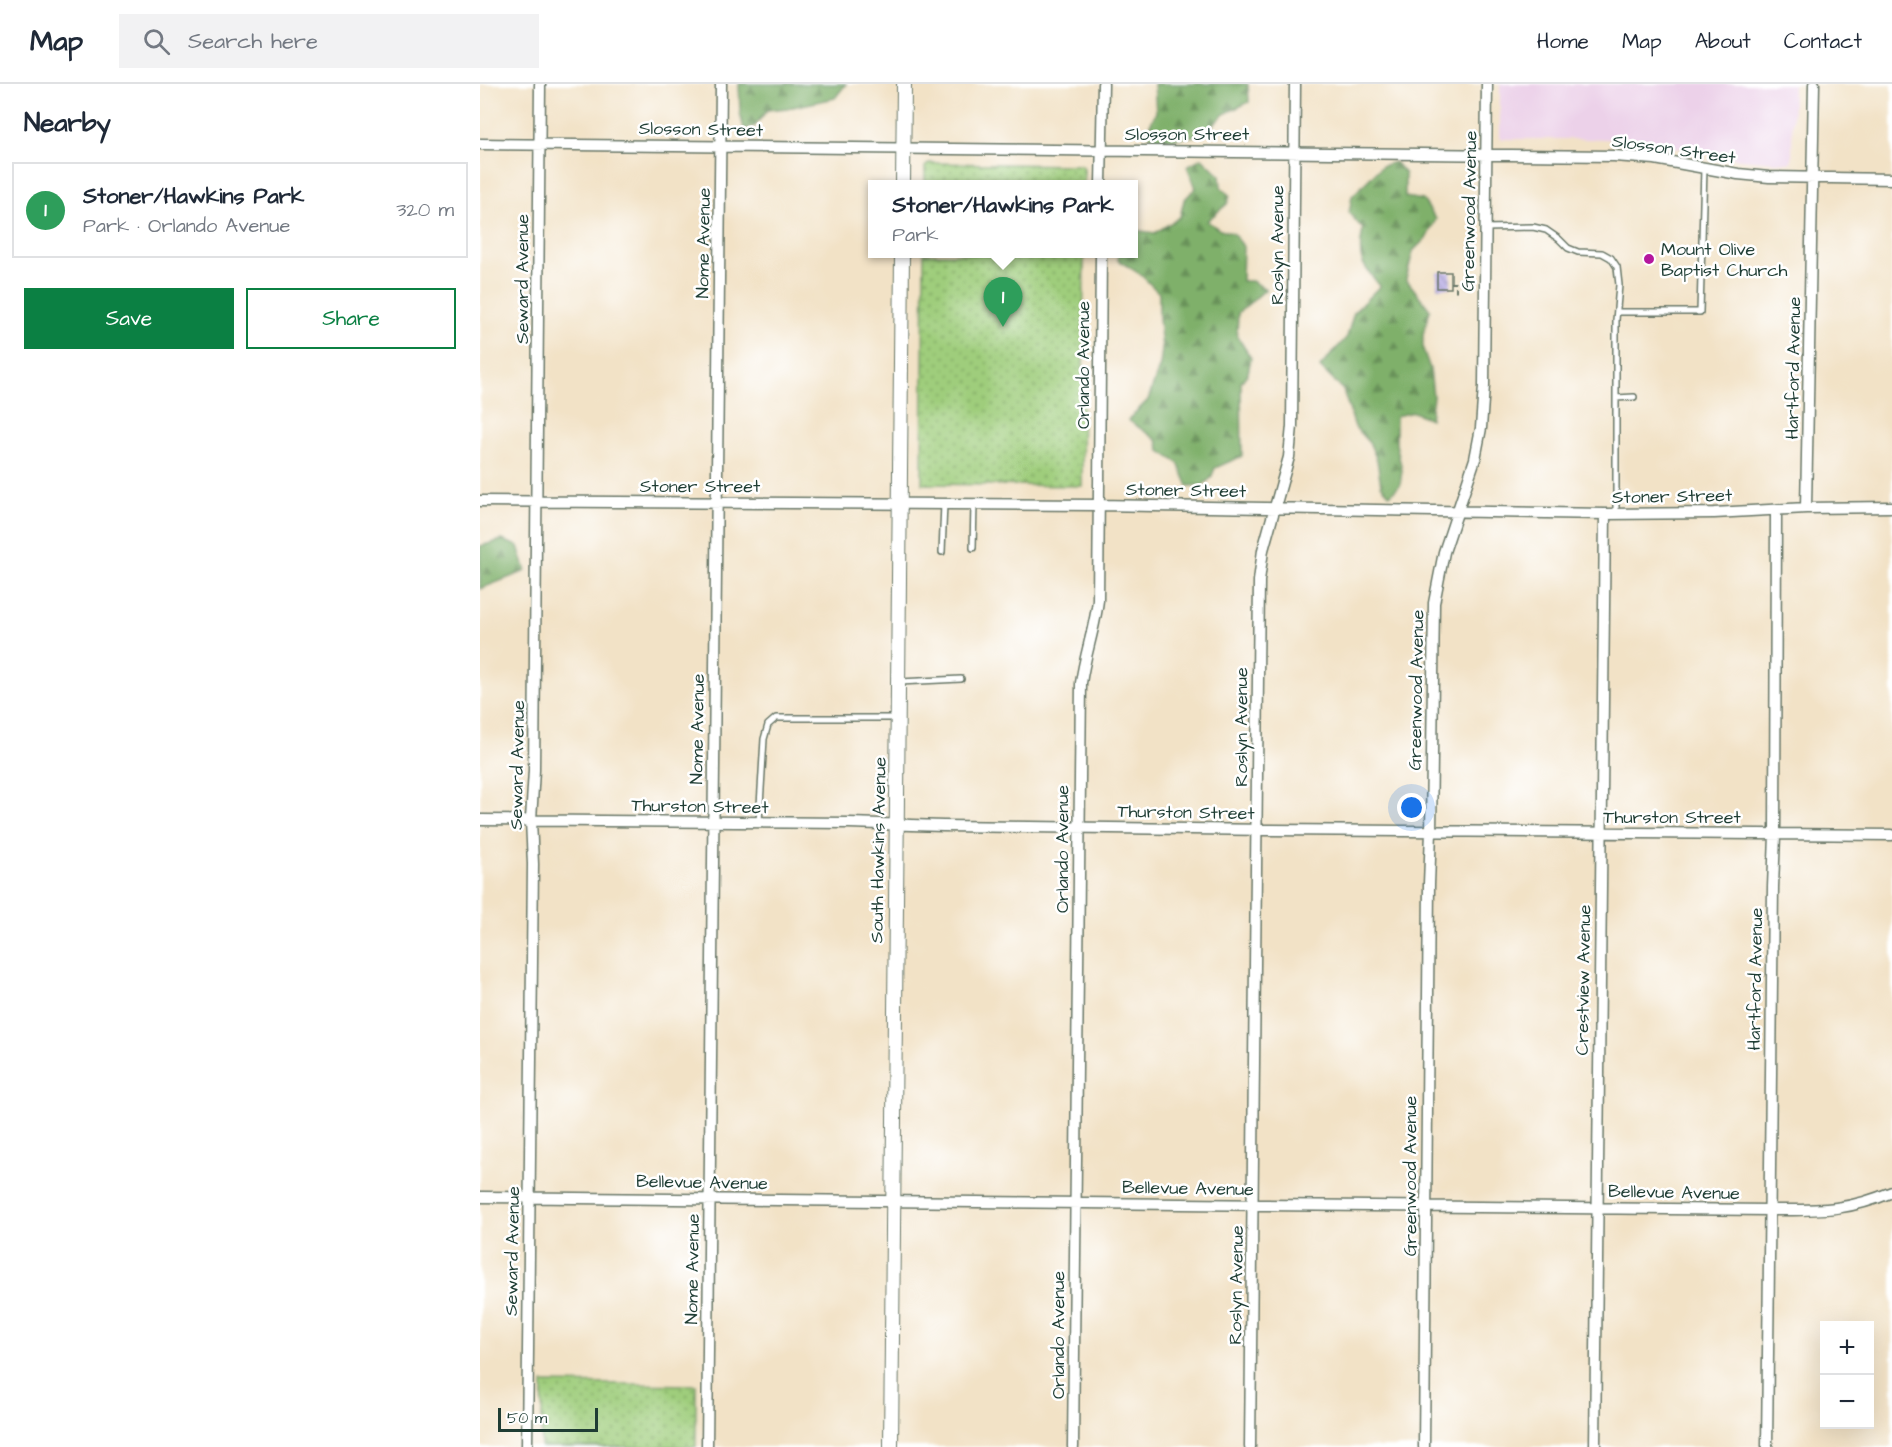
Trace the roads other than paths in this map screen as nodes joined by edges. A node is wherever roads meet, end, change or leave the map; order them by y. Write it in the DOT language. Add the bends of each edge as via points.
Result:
graph roads {
  1 [pos="540,84"];
  2 [pos="721,84"];
  3 [pos="904,84"];
  4 [pos="1103,84"];
  5 [pos="1295,84"];
  6 [pos="1487,84"];
  7 [pos="1814,84"];
  8 [pos="480,144"];
  9 [pos="540,144"];
  10 [pos="720,146"];
  11 [pos="903,148"];
  12 [pos="1102,150"];
  13 [pos="1294,152"];
  14 [pos="1486,154"];
  15 [pos="1704,167"];
  16 [pos="1813,178"];
  17 [pos="1892,179"];
  18 [pos="903,180"];
  19 [pos="1101,180"];
  20 [pos="1485,228"];
  21 [pos="902,258"];
  22 [pos="1101,258"];
  23 [pos="1617,312"];
  24 [pos="1634,397"];
  25 [pos="1616,398"];
  26 [pos="480,501"];
  27 [pos="537,502"];
  28 [pos="717,503"];
  29 [pos="900,504"];
  30 [pos="944,504"];
  31 [pos="974,504"];
  32 [pos="1099,505"];
  33 [pos="1892,507"];
  34 [pos="1275,508"];
  35 [pos="1806,508"];
  36 [pos="1459,510"];
  37 [pos="1776,511"];
  38 [pos="1610,514"];
  39 [pos="973,548"];
  40 [pos="942,552"];
  41 [pos="961,679"];
  42 [pos="897,682"];
  43 [pos="897,718"];
  44 [pos="480,820"];
  45 [pos="531,820"];
  46 [pos="713,823"];
  47 [pos="759,824"];
  48 [pos="896,824"];
  49 [pos="1080,827"];
  50 [pos="1257,830"];
  51 [pos="1431,832"];
  52 [pos="1601,834"];
  53 [pos="1775,835"];
  54 [pos="1892,835"];
  55 [pos="1892,1192"];
  56 [pos="480,1197"];
  57 [pos="529,1197"];
  58 [pos="709,1198"];
  59 [pos="893,1201"];
  60 [pos="1077,1203"];
  61 [pos="1253,1205"];
  62 [pos="1427,1207"];
  63 [pos="1597,1208"];
  64 [pos="1769,1210"];
  65 [pos="527,1447"];
  66 [pos="707,1447"];
  67 [pos="891,1447"];
  68 [pos="1073,1447"];
  69 [pos="1250,1447"];
  70 [pos="1424,1447"];
  71 [pos="1595,1447"];
  72 [pos="1767,1447"];
  1 -- 9 [label="street, Seward Avenue"];
  2 -- 10 [label="street, Nome Avenue"];
  3 -- 11 [label="street"];
  4 -- 12 [label="street"];
  5 -- 13 [label="street, Roslyn Avenue"];
  6 -- 14 [label="street, Greenwood Avenue"];
  7 -- 16 [label="street, Hartford Avenue"];
  8 -- 9 [label="street, Slosson Street"];
  9 -- 10 [label="street, Slosson Street"];
  9 -- 27 [label="street, Seward Avenue"];
  10 -- 11 [label="street, Slosson Street"];
  10 -- 28 [label="street, Nome Avenue"];
  11 -- 12 [label="street, Slosson Street"];
  11 -- 18 [label="street"];
  12 -- 13 [label="street, Slosson Street"];
  12 -- 19 [label="street"];
  13 -- 14 [label="street, Slosson Street"];
  13 -- 34 [label="street, Roslyn Avenue" via="1292,426 1289,457"];
  14 -- 15 [label="street, Slosson Street" via="1614,156"];
  14 -- 20 [label="street, Greenwood Avenue"];
  15 -- 16 [label="street, Slosson Street" via="1738,174"];
  15 -- 23 [label="lane" via="1700,312"];
  16 -- 17 [label="street, Slosson Street"];
  16 -- 35 [label="street, Hartford Avenue"];
  20 -- 23 [label="lane" via="1546,230 1568,248 1611,258 1617,267"];
  20 -- 36 [label="street, Greenwood Avenue" via="1481,428"];
  21 -- 29 [label="street, South Hawkins Avenue"];
  22 -- 32 [label="street, Orlando Avenue"];
  23 -- 25 [label="lane"];
  24 -- 25 [label="lane"];
  25 -- 38 [label="lane"];
  26 -- 27 [label="street, Stoner Street"];
  27 -- 28 [label="street, Stoner Street"];
  27 -- 45 [label="street, Seward Avenue"];
  28 -- 29 [label="street, Stoner Street"];
  28 -- 46 [label="street, Nome Avenue"];
  29 -- 30 [label="street, Stoner Street"];
  29 -- 42 [label="street, South Hawkins Avenue"];
  30 -- 31 [label="street, Stoner Street"];
  30 -- 40 [label="lane"];
  31 -- 32 [label="street, Stoner Street"];
  31 -- 39 [label="lane"];
  32 -- 34 [label="street, Stoner Street"];
  32 -- 49 [label="street, Orlando Avenue" via="1098,600 1081,683"];
  33 -- 35 [label="street, Stoner Street"];
  34 -- 36 [label="street, Stoner Street"];
  34 -- 50 [label="street, Roslyn Avenue" via="1258,581"];
  35 -- 37 [label="street, Stoner Street"];
  36 -- 38 [label="street, Stoner Street"];
  36 -- 51 [label="street, Greenwood Avenue" via="1443,552 1434,603"];
  37 -- 38 [label="street, Stoner Street"];
  37 -- 53 [label="street, Hartford Avenue"];
  38 -- 52 [label="street, Crestview Avenue"];
  41 -- 42 [label="lane"];
  42 -- 43 [label="street, South Hawkins Avenue"];
  43 -- 47 [label="lane" via="776,718 768,725 764,739"];
  43 -- 48 [label="street, South Hawkins Avenue"];
  44 -- 45 [label="street, Thurston Street"];
  45 -- 46 [label="street, Thurston Street"];
  45 -- 57 [label="street, Seward Avenue"];
  46 -- 47 [label="street, Thurston Street"];
  46 -- 58 [label="street, Nome Avenue"];
  47 -- 48 [label="street, Thurston Street"];
  48 -- 49 [label="street, Thurston Street"];
  48 -- 59 [label="street, South Hawkins Avenue"];
  49 -- 50 [label="street, Thurston Street"];
  49 -- 60 [label="street, Orlando Avenue"];
  50 -- 51 [label="street, Thurston Street"];
  50 -- 61 [label="street, Roslyn Avenue"];
  51 -- 52 [label="street, Thurston Street"];
  51 -- 62 [label="street, Greenwood Avenue"];
  52 -- 53 [label="street, Thurston Street"];
  52 -- 63 [label="street, Crestview Avenue"];
  53 -- 54 [label="street, Thurston Street"];
  53 -- 64 [label="street, Hartford Avenue"];
  55 -- 64 [label="street, Bellevue Avenue" via="1852,1207"];
  56 -- 57 [label="street, Bellevue Avenue"];
  57 -- 58 [label="street, Bellevue Avenue"];
  57 -- 65 [label="street, Seward Avenue"];
  58 -- 59 [label="street, Bellevue Avenue"];
  58 -- 66 [label="street, Nome Avenue"];
  59 -- 60 [label="street, Bellevue Avenue"];
  59 -- 67 [label="street, South Hawkins Avenue"];
  60 -- 61 [label="street, Bellevue Avenue"];
  60 -- 68 [label="street, Orlando Avenue"];
  61 -- 62 [label="street, Bellevue Avenue"];
  61 -- 69 [label="street, Roslyn Avenue"];
  62 -- 63 [label="street, Bellevue Avenue"];
  62 -- 70 [label="street, Greenwood Avenue"];
  63 -- 64 [label="street, Bellevue Avenue"];
  63 -- 71 [label="street, Crestview Avenue"];
  64 -- 72 [label="street, Hartford Avenue"];
}
